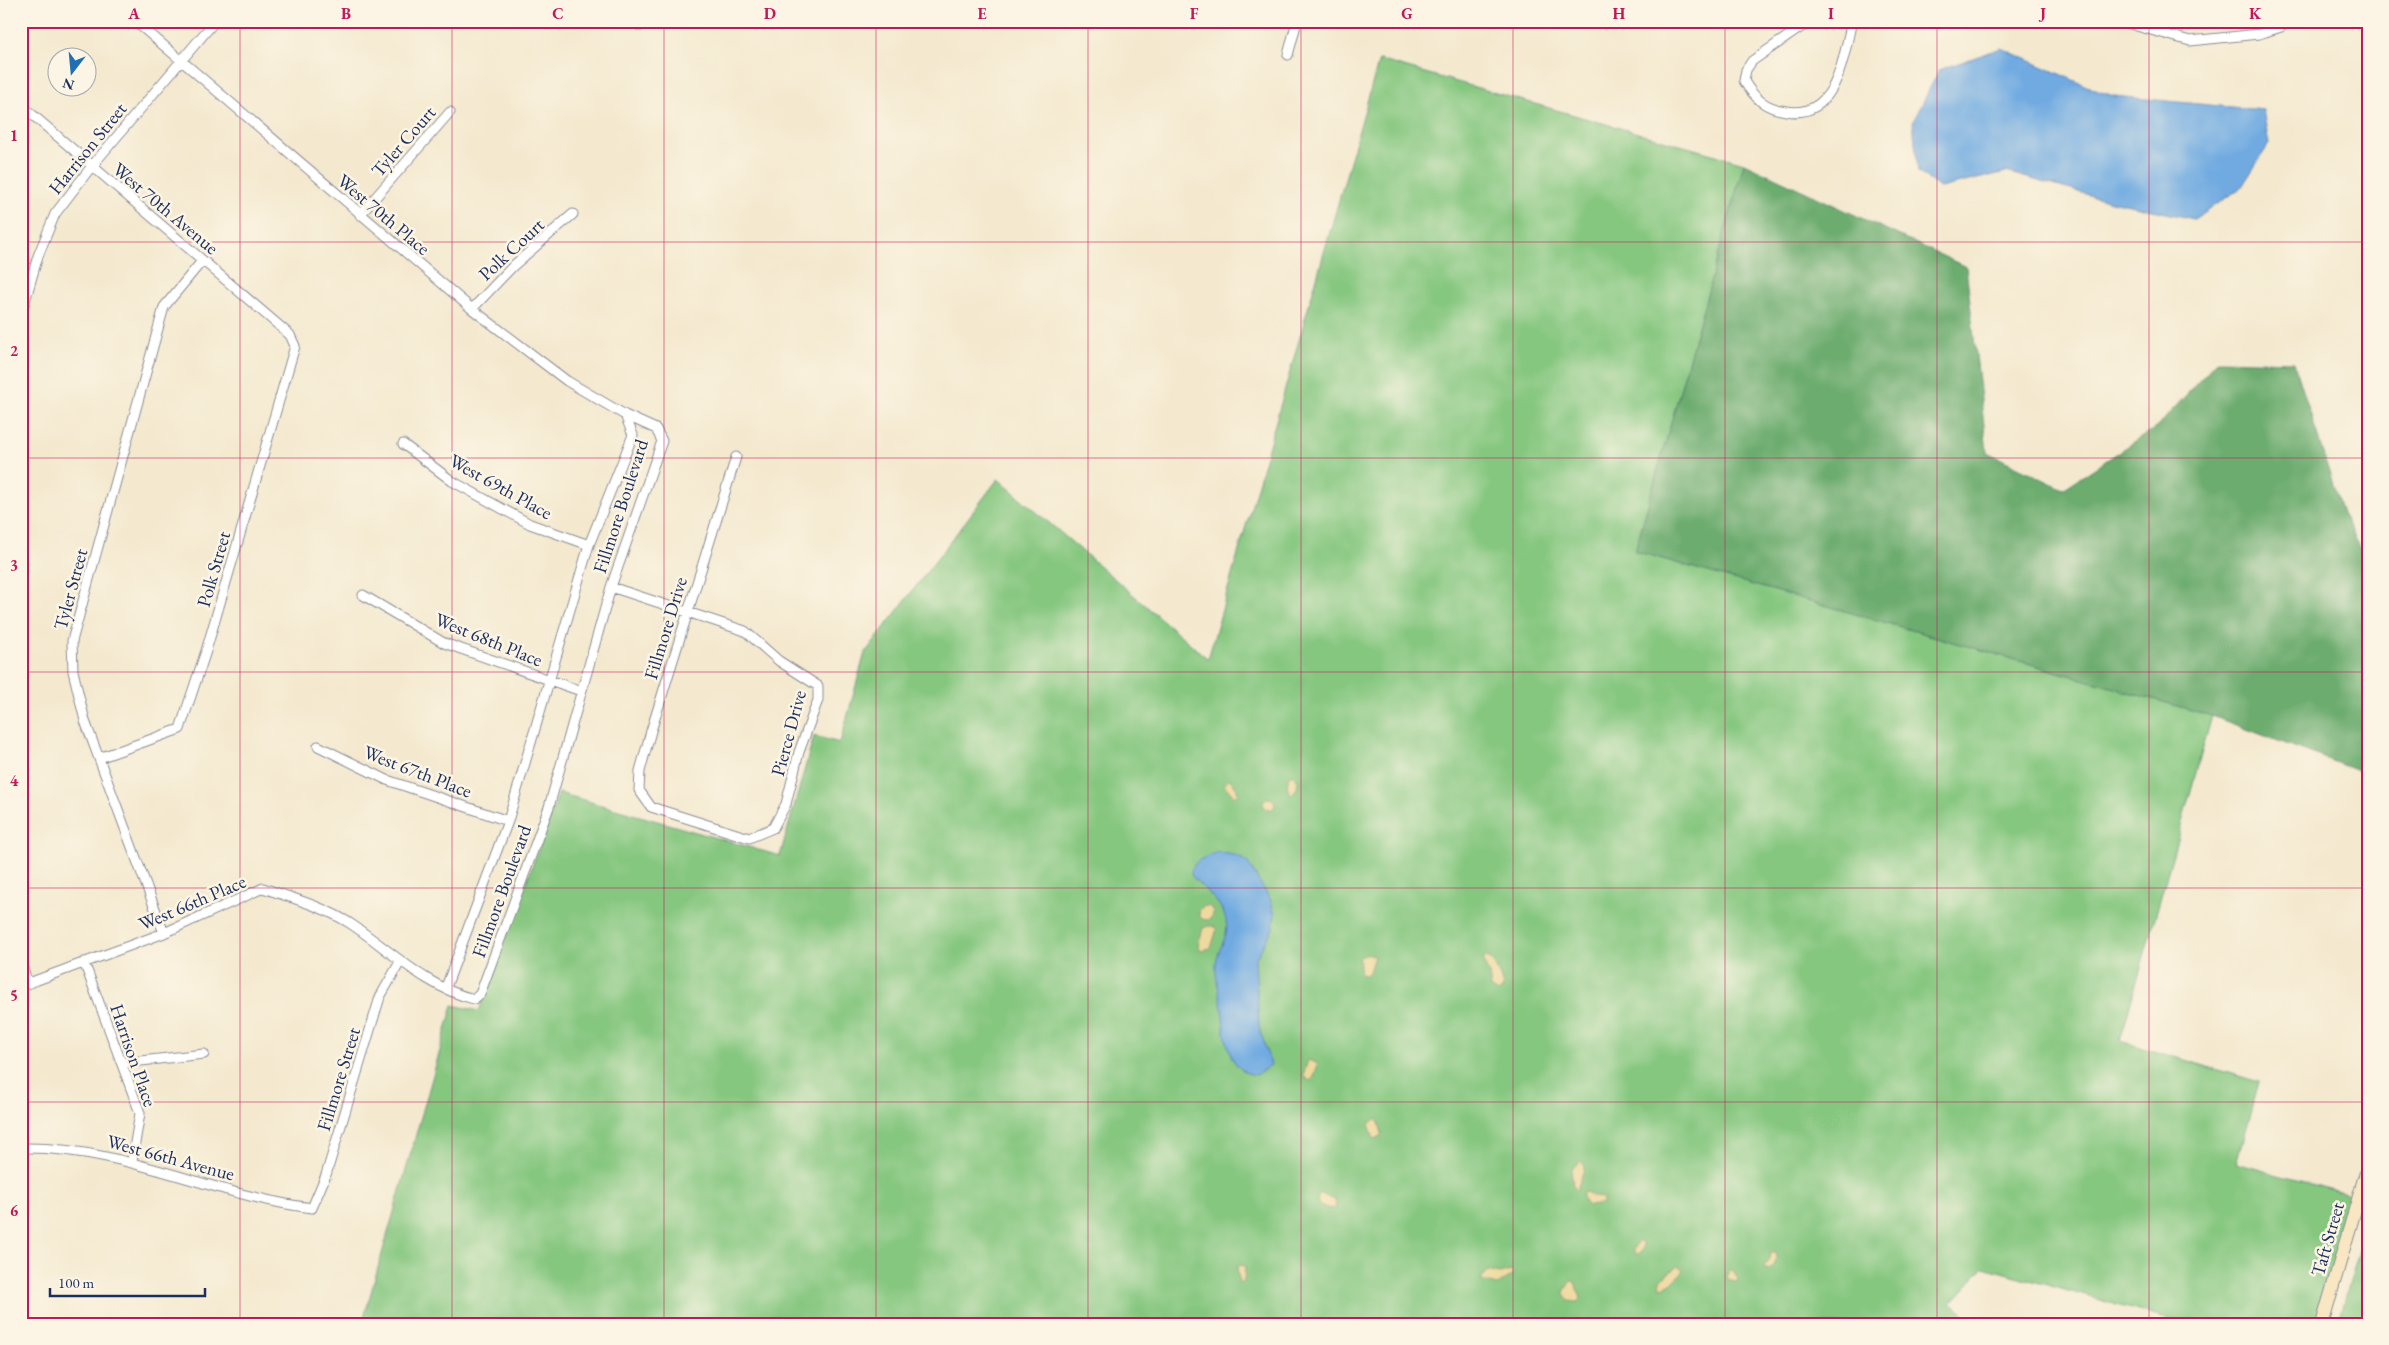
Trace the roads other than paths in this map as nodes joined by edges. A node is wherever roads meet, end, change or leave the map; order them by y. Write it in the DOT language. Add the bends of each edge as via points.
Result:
graph roads {
  1 [pos="134,21"];
  2 [pos="215,21"];
  3 [pos="1298,21"];
  4 [pos="1558,21"];
  5 [pos="1601,21"];
  6 [pos="1810,21"];
  7 [pos="1852,21"];
  8 [pos="2130,21"];
  9 [pos="2286,21"];
  10 [pos="1288,55"];
  11 [pos="180,61"];
  12 [pos="21,105"];
  13 [pos="450,112"];
  14 [pos="91,167"];
  15 [pos="573,214"];
  16 [pos="360,215"];
  17 [pos="202,261"];
  18 [pos="472,309"];
  19 [pos="21,315"];
  20 [pos="290,335"];
  21 [pos="625,415"];
  22 [pos="403,444"];
  23 [pos="736,457"];
  24 [pos="589,545"];
  25 [pos="611,587"];
  26 [pos="363,595"];
  27 [pos="687,610"];
  28 [pos="549,681"];
  29 [pos="581,691"];
  30 [pos="318,746"];
  31 [pos="99,758"];
  32 [pos="650,807"];
  33 [pos="508,822"];
  34 [pos="164,934"];
  35 [pos="84,962"];
  36 [pos="400,962"];
  37 [pos="21,963"];
  38 [pos="25,985"];
  39 [pos="446,987"];
  40 [pos="204,1054"];
  41 [pos="123,1063"];
  42 [pos="21,1148"];
  43 [pos="132,1161"];
  44 [pos="2368,1165"];
  45 [pos="312,1208"];
  46 [pos="2322,1324"];
  1 -- 11 [label="street, West 70th Place"];
  2 -- 11 [label="street, Harrison Street"];
  3 -- 10 [label="street"];
  4 -- 5 [label="street" via="1564,24"];
  6 -- 7 [label="street" via="1752,61 1746,70 1744,81 1754,97 1772,109 1798,113 1817,106 1829,95 1838,79"];
  8 -- 9 [label="street" via="2133,25 2190,40 2259,34 2281,27"];
  11 -- 14 [label="street, Harrison Street"];
  11 -- 16 [label="street, West 70th Place"];
  12 -- 14 [label="street, West 70th Avenue"];
  13 -- 16 [label="street, Tyler Court"];
  14 -- 17 [label="street, West 70th Avenue"];
  14 -- 19 [label="street, Harrison Street" via="55,214 38,256"];
  15 -- 18 [label="street, Polk Court" via="513,266"];
  16 -- 18 [label="street, West 70th Place"];
  17 -- 20 [label="street, West 70th Avenue"];
  17 -- 31 [label="street, Tyler Street" via="164,307 72,641 73,671 85,721"];
  18 -- 21 [label="street, West 70th Place" via="567,381"];
  20 -- 31 [label="street, Polk Street" via="295,346 180,729"];
  21 -- 24 [label="street, Fillmore Boulevard" via="634,435"];
  21 -- 25 [label="street, Fillmore Boulevard" via="656,429 662,441"];
  22 -- 24 [label="street, West 69th Place" via="452,481 530,524"];
  23 -- 27 [label="street, Fillmore Drive"];
  24 -- 28 [label="street, Fillmore Boulevard"];
  25 -- 27 [label="street, Pierce Drive"];
  25 -- 29 [label="street, Fillmore Boulevard"];
  26 -- 28 [label="street, West 68th Place" via="444,643"];
  27 -- 32 [label="street, Fillmore Drive" via="640,772 639,790"];
  27 -- 32 [label="street, Pierce Drive" via="745,631 780,661 818,686 818,700 799,752 786,804 773,828 749,838"];
  28 -- 29 [label="street, West 68th Place"];
  28 -- 33 [label="street, Fillmore Boulevard"];
  29 -- 39 [label="street, Fillmore Boulevard" via="550,807 480,994 474,999"];
  30 -- 33 [label="street, West 67th Place" via="387,780"];
  31 -- 34 [label="street, Tyler Street"];
  33 -- 39 [label="street, Fillmore Boulevard"];
  34 -- 35 [label="street, West 66th Place"];
  34 -- 36 [label="street, West 66th Place" via="263,888 305,902 350,924"];
  35 -- 38 [label="street, West 66th Place"];
  35 -- 41 [label="street, Harrison Place"];
  36 -- 39 [label="street, West 66th Place"];
  36 -- 45 [label="street, Fillmore Street" via="380,997 326,1175"];
  37 -- 38 [label="street"];
  40 -- 41 [label="street"];
  41 -- 43 [label="street, Harrison Place" via="140,1114"];
  42 -- 43 [label="street, West 66th Avenue" via="86,1151"];
  43 -- 45 [label="street, West 66th Avenue" via="281,1204"];
  44 -- 46 [label="main road, Taft Street"];
}
